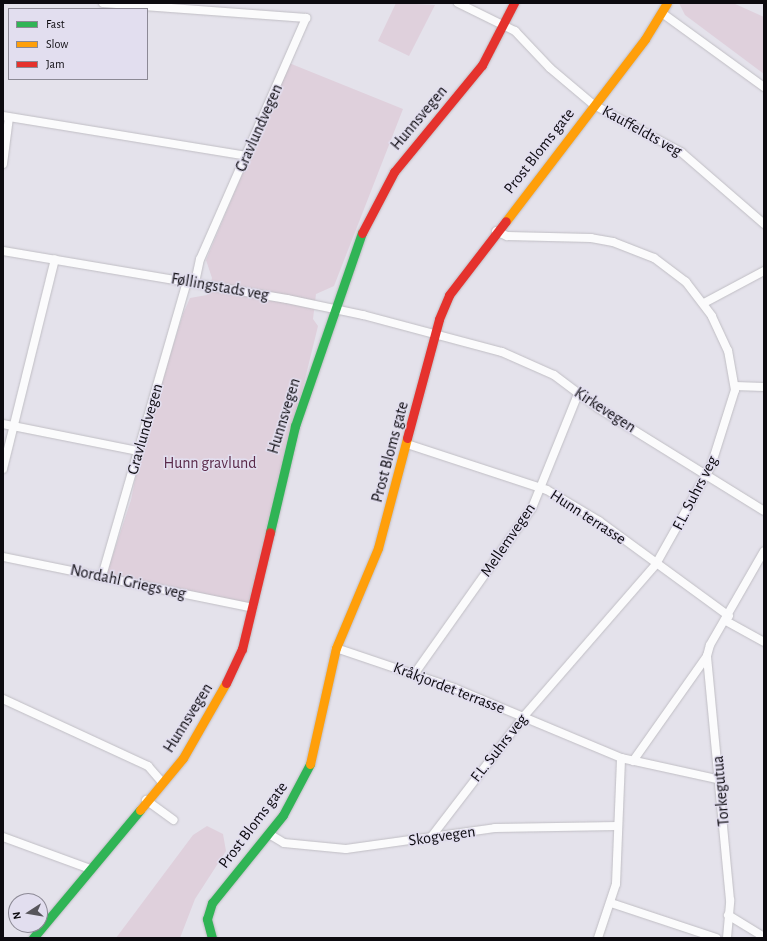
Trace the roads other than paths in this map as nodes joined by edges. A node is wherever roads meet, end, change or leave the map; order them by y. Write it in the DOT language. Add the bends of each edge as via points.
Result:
graph roads {
  1 [pos="103,3"];
  2 [pos="458,3"];
  3 [pos="514,3"];
  4 [pos="666,3"];
  5 [pos="662,13"];
  6 [pos="503,26"];
  7 [pos="764,87"];
  8 [pos="594,104"];
  9 [pos="6,117"];
  10 [pos="247,156"];
  11 [pos="3,164"];
  12 [pos="764,224"];
  13 [pos="496,231"];
  14 [pos="3,251"];
  15 [pos="55,259"];
  16 [pos="764,271"];
  17 [pos="191,282"];
  18 [pos="704,303"];
  19 [pos="334,310"];
  20 [pos="435,332"];
  21 [pos="735,386"];
  22 [pos="764,387"];
  23 [pos="578,394"];
  24 [pos="3,424"];
  25 [pos="13,426"];
  26 [pos="407,444"];
  27 [pos="138,451"];
  28 [pos="3,469"];
  29 [pos="707,474"];
  30 [pos="540,487"];
  31 [pos="764,511"];
  32 [pos="764,551"];
  33 [pos="3,557"];
  34 [pos="656,564"];
  35 [pos="102,576"];
  36 [pos="253,608"];
  37 [pos="728,618"];
  38 [pos="764,642"];
  39 [pos="336,648"];
  40 [pos="707,656"];
  41 [pos="415,673"];
  42 [pos="3,700"];
  43 [pos="524,716"];
  44 [pos="621,758"];
  45 [pos="633,761"];
  46 [pos="721,780"];
  47 [pos="161,781"];
  48 [pos="146,800"];
  49 [pos="174,820"];
  50 [pos="618,826"];
  51 [pos="269,834"];
  52 [pos="432,836"];
  53 [pos="3,837"];
  54 [pos="90,869"];
  55 [pos="611,903"];
  56 [pos="728,915"];
  57 [pos="764,937"];
  58 [pos="33,938"];
  59 [pos="212,938"];
  60 [pos="598,938"];
  61 [pos="716,938"];
  62 [pos="727,938"];
  1 -- 10 [label="street, Gravlundvegen" via="306,18"];
  2 -- 6 [label="street, Kauffeldts veg"];
  3 -- 6 [label="street, Hunnsvegen"];
  4 -- 5 [label="street, Prost Bloms gate"];
  5 -- 7 [label="street"];
  5 -- 8 [label="street, Prost Bloms gate"];
  6 -- 8 [label="street, Kauffeldts veg" via="515,31 550,68"];
  6 -- 19 [label="street, Hunnsvegen" via="482,65 406,157 371,210"];
  8 -- 12 [label="street, Kauffeldts veg" via="681,152"];
  8 -- 13 [label="street, Prost Bloms gate"];
  9 -- 10 [label="street"];
  9 -- 11 [label="street"];
  10 -- 17 [label="street, Gravlundvegen"];
  13 -- 18 [label="street, F.L. Suhrs veg" via="515,237 591,238 632,248 674,272"];
  13 -- 20 [label="street, Prost Bloms gate" via="449,295"];
  14 -- 15 [label="street, Føllingstads veg"];
  15 -- 17 [label="street, Føllingstads veg"];
  15 -- 25 [label="street"];
  16 -- 18 [label="street"];
  17 -- 19 [label="street, Føllingstads veg"];
  17 -- 27 [label="street, Gravlundvegen"];
  18 -- 21 [label="street, F.L. Suhrs veg" via="728,351"];
  19 -- 20 [label="street, Føllingstads veg"];
  19 -- 36 [label="street, Hunnsvegen" via="295,426"];
  20 -- 23 [label="street, Kirkevegen" via="528,363 554,375"];
  20 -- 26 [label="street, Prost Bloms gate"];
  21 -- 22 [label="street"];
  21 -- 29 [label="street, F.L. Suhrs veg" via="730,413"];
  23 -- 29 [label="street, Kirkevegen"];
  23 -- 30 [label="street, Mellemvegen"];
  24 -- 25 [label="street"];
  25 -- 27 [label="street"];
  25 -- 28 [label="street"];
  26 -- 30 [label="street, Hunn terrasse"];
  26 -- 39 [label="street, Prost Bloms gate" via="377,551"];
  27 -- 35 [label="street, Gravlundvegen"];
  29 -- 31 [label="street, Kirkevegen"];
  29 -- 34 [label="street, F.L. Suhrs veg"];
  30 -- 34 [label="street, Hunn terrasse" via="575,505"];
  30 -- 41 [label="street, Mellemvegen" via="532,508"];
  32 -- 37 [label="street"];
  33 -- 35 [label="street, Nordahl Griegs veg"];
  34 -- 37 [label="street, Hunn terrasse"];
  34 -- 43 [label="street, F.L. Suhrs veg"];
  35 -- 36 [label="street, Nordahl Griegs veg"];
  36 -- 47 [label="street, Hunnsvegen" via="242,650 218,701 183,758"];
  37 -- 38 [label="street, Hunn terrasse"];
  37 -- 40 [label="street, Torkegutua" via="710,645"];
  39 -- 41 [label="street, Kråkjordet terrasse"];
  39 -- 51 [label="street, Prost Bloms gate" via="312,761 294,798"];
  40 -- 45 [label="street"];
  40 -- 46 [label="street, Torkegutua"];
  41 -- 43 [label="street, Kråkjordet terrasse"];
  42 -- 47 [label="street" via="148,766"];
  43 -- 44 [label="street, Kråkjordet terrasse"];
  43 -- 52 [label="street, F.L. Suhrs veg"];
  44 -- 45 [label="street, Kråkjordet terrasse"];
  44 -- 50 [label="street"];
  45 -- 46 [label="street, Kråkjordet terrasse"];
  46 -- 56 [label="street, Torkegutua" via="730,900"];
  47 -- 48 [label="street, Hunnsvegen"];
  48 -- 49 [label="street"];
  48 -- 54 [label="street, Hunnsvegen"];
  50 -- 52 [label="street, Skogvegen" via="495,828"];
  50 -- 55 [label="street" via="616,884"];
  51 -- 52 [label="street, Skogvegen" via="284,843 322,849"];
  51 -- 59 [label="street, Prost Bloms gate" via="209,908 207,925"];
  53 -- 54 [label="street"];
  54 -- 58 [label="street, Hunnsvegen"];
  55 -- 60 [label="street"];
  55 -- 61 [label="street"];
  56 -- 57 [label="street"];
  56 -- 62 [label="street, Torkegutua"];
}
